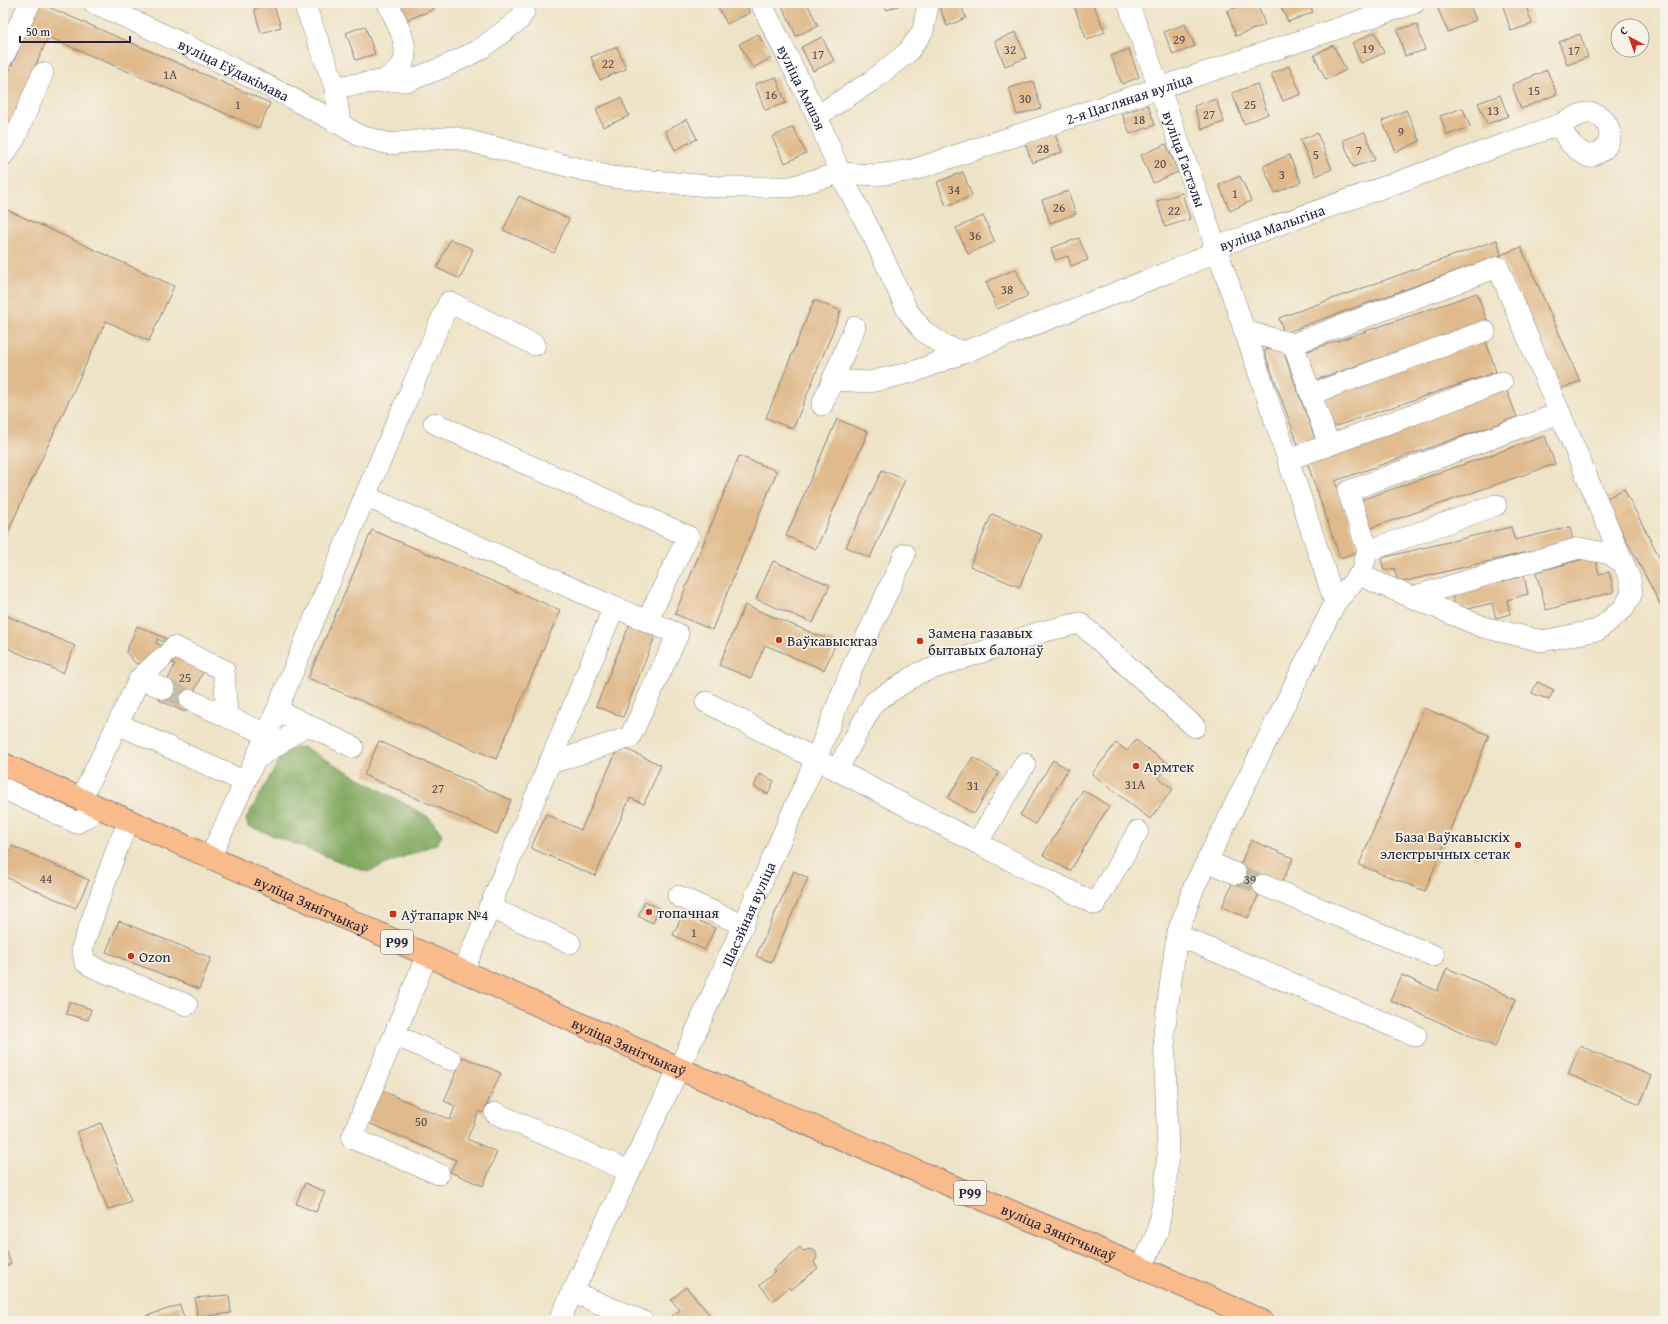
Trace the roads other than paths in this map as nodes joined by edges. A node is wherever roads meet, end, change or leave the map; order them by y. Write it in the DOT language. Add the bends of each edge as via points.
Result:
graph roads {
  1 [pos="30,3"];
  2 [pos="94,3"];
  3 [pos="304,3"];
  4 [pos="388,3"];
  5 [pos="761,3"];
  6 [pos="926,3"];
  7 [pos="1128,3"];
  8 [pos="1414,3"];
  9 [pos="521,12"];
  10 [pos="3,57"];
  11 [pos="43,73"];
  12 [pos="383,81"];
  13 [pos="335,87"];
  14 [pos="1159,87"];
  15 [pos="817,116"];
  16 [pos="340,124"];
  17 [pos="1561,124"];
  18 [pos="3,155"];
  19 [pos="840,173"];
  20 [pos="1216,247"];
  21 [pos="855,327"];
  22 [pos="1244,331"];
  23 [pos="1485,331"];
  24 [pos="1293,344"];
  25 [pos="535,345"];
  26 [pos="966,352"];
  27 [pos="832,380"];
  28 [pos="1502,382"];
  29 [pos="1311,394"];
  30 [pos="822,405"];
  31 [pos="1560,413"];
  32 [pos="434,423"];
  33 [pos="1329,445"];
  34 [pos="1289,459"];
  35 [pos="365,496"];
  36 [pos="1496,505"];
  37 [pos="1368,551"];
  38 [pos="905,554"];
  39 [pos="1624,564"];
  40 [pos="1359,575"];
  41 [pos="1412,597"];
  42 [pos="1336,603"];
  43 [pos="614,607"];
  44 [pos="647,621"];
  45 [pos="140,678"];
  46 [pos="845,687"];
  47 [pos="164,689"];
  48 [pos="190,700"];
  49 [pos="706,702"];
  50 [pos="874,702"];
  51 [pos="277,710"];
  52 [pos="227,717"];
  53 [pos="118,724"];
  54 [pos="308,724"];
  55 [pos="1195,727"];
  56 [pos="267,734"];
  57 [pos="353,746"];
  58 [pos="816,759"];
  59 [pos="255,761"];
  60 [pos="3,764"];
  61 [pos="548,764"];
  62 [pos="1024,764"];
  63 [pos="837,770"];
  64 [pos="245,782"];
  65 [pos="3,788"];
  66 [pos="88,802"];
  67 [pos="129,821"];
  68 [pos="1138,831"];
  69 [pos="977,842"];
  70 [pos="210,858"];
  71 [pos="1207,862"];
  72 [pos="1236,874"];
  73 [pos="1263,885"];
  74 [pos="678,896"];
  75 [pos="489,907"];
  76 [pos="743,925"];
  77 [pos="1177,934"];
  78 [pos="570,943"];
  79 [pos="426,955"];
  80 [pos="1434,956"];
  81 [pos="463,972"];
  82 [pos="186,1005"];
  83 [pos="395,1035"];
  84 [pos="1416,1036"];
  85 [pos="452,1060"];
  86 [pos="679,1068"];
  87 [pos="495,1113"];
  88 [pos="629,1170"];
  89 [pos="439,1174"];
  90 [pos="1142,1267"];
  91 [pos="572,1292"];
  92 [pos="559,1321"];
  93 [pos="642,1321"];
  94 [pos="1261,1321"];
  1 -- 10 [label="street"];
  2 -- 16 [label="street, вуліца Еўдакімава" via="254,78"];
  3 -- 13 [label="street"];
  4 -- 12 [label="street" via="405,43 406,55 400,69"];
  5 -- 15 [label="street, вуліца Амшэя"];
  6 -- 15 [label="street" via="923,31 908,52 874,80"];
  7 -- 14 [label="street, вуліца Гастэлы"];
  8 -- 14 [label="street, 2-я Цагляная вуліца"];
  9 -- 12 [label="street" via="479,50 408,81"];
  11 -- 18 [label="street" via="14,140"];
  12 -- 13 [label="street"];
  13 -- 16 [label="street"];
  14 -- 19 [label="street, 2-я Цагляная вуліца" via="913,170 877,175"];
  14 -- 20 [label="street, вуліца Гастэлы"];
  15 -- 19 [label="street, вуліца Амшэя"];
  16 -- 19 [label="street, вуліца Еўдакімава" via="360,136 390,144 453,137 611,177 719,187 790,187"];
  17 -- 20 [label="street, вуліца Малыгіна"];
  19 -- 26 [label="street, вуліца Амшэя" via="875,240 907,310 923,332 945,346"];
  20 -- 22 [label="street, вуліца Гастэлы"];
  20 -- 26 [label="street, вуліца Малыгіна" via="1206,256 1169,272"];
  21 -- 27 [label="street"];
  22 -- 24 [label="street"];
  22 -- 34 [label="street, вуліца Гастэлы"];
  23 -- 29 [label="street"];
  24 -- 29 [label="street"];
  24 -- 31 [label="street" via="1498,267"];
  25 -- 35 [label="street" via="449,302"];
  26 -- 27 [label="street, вуліца Малыгіна" via="916,371 870,382"];
  27 -- 30 [label="street"];
  28 -- 33 [label="street"];
  29 -- 33 [label="street"];
  31 -- 37 [label="street" via="1348,491"];
  31 -- 39 [label="street"];
  32 -- 44 [label="street" via="688,536"];
  33 -- 34 [label="street"];
  34 -- 42 [label="street, вуліца Гастэлы"];
  35 -- 43 [label="street"];
  35 -- 51 [label="street"];
  36 -- 37 [label="street"];
  37 -- 40 [label="street"];
  38 -- 46 [label="street, Шасэйная вуліца"];
  39 -- 41 [label="street" via="1610,554 1579,548"];
  39 -- 41 [label="street" via="1632,593 1624,608 1598,630 1542,641 1483,627"];
  40 -- 41 [label="street"];
  40 -- 42 [label="street"];
  42 -- 71 [label="street"];
  43 -- 44 [label="street"];
  43 -- 61 [label="street"];
  44 -- 61 [label="street" via="678,634 630,737"];
  45 -- 47 [label="street"];
  45 -- 52 [label="street" via="174,647 224,670"];
  45 -- 53 [label="street"];
  46 -- 50 [label="street"];
  46 -- 58 [label="street, Шасэйная вуліца"];
  48 -- 52 [label="street"];
  49 -- 58 [label="street"];
  50 -- 55 [label="street" via="919,673 1041,632 1080,623"];
  50 -- 63 [label="street"];
  51 -- 54 [label="street"];
  51 -- 56 [label="street"];
  52 -- 56 [label="street"];
  53 -- 64 [label="street"];
  53 -- 66 [label="street"];
  54 -- 57 [label="street"];
  54 -- 59 [label="street"];
  56 -- 59 [label="street"];
  58 -- 63 [label="street"];
  58 -- 76 [label="street, Шасэйная вуліца"];
  59 -- 64 [label="street"];
  60 -- 66 [label="main road, вуліца Зянітчыкаў / Р99"];
  61 -- 75 [label="street"];
  62 -- 69 [label="street"];
  63 -- 69 [label="street"];
  64 -- 70 [label="street"];
  65 -- 66 [label="street" via="78,823 88,816"];
  66 -- 67 [label="main road, вуліца Зянітчыкаў / Р99"];
  67 -- 70 [label="main road, вуліца Зянітчыкаў / Р99"];
  67 -- 82 [label="street" via="82,948 85,962"];
  68 -- 69 [label="street" via="1095,904"];
  70 -- 79 [label="main road, вуліца Зянітчыкаў / Р99"];
  71 -- 72 [label="street"];
  71 -- 77 [label="street" via="1194,887"];
  73 -- 80 [label="street"];
  74 -- 76 [label="street"];
  75 -- 78 [label="street"];
  75 -- 81 [label="street"];
  76 -- 86 [label="street, Шасэйная вуліца"];
  77 -- 84 [label="street"];
  77 -- 90 [label="street" via="1164,1032 1168,1153 1165,1192 1157,1233"];
  79 -- 81 [label="main road, вуліца Зянітчыкаў / Р99"];
  79 -- 83 [label="street"];
  81 -- 86 [label="main road, вуліца Зянітчыкаў / Р99"];
  83 -- 85 [label="street"];
  83 -- 89 [label="street" via="352,1138"];
  86 -- 88 [label="street, Шасэйная вуліца"];
  86 -- 90 [label="main road, вуліца Зянітчыкаў / Р99"];
  87 -- 88 [label="street"];
  88 -- 91 [label="street, Шасэйная вуліца"];
  90 -- 94 [label="main road, вуліца Зянітчыкаў / Р99"];
  91 -- 92 [label="street, Шасэйная вуліца"];
  91 -- 93 [label="street"];
}
